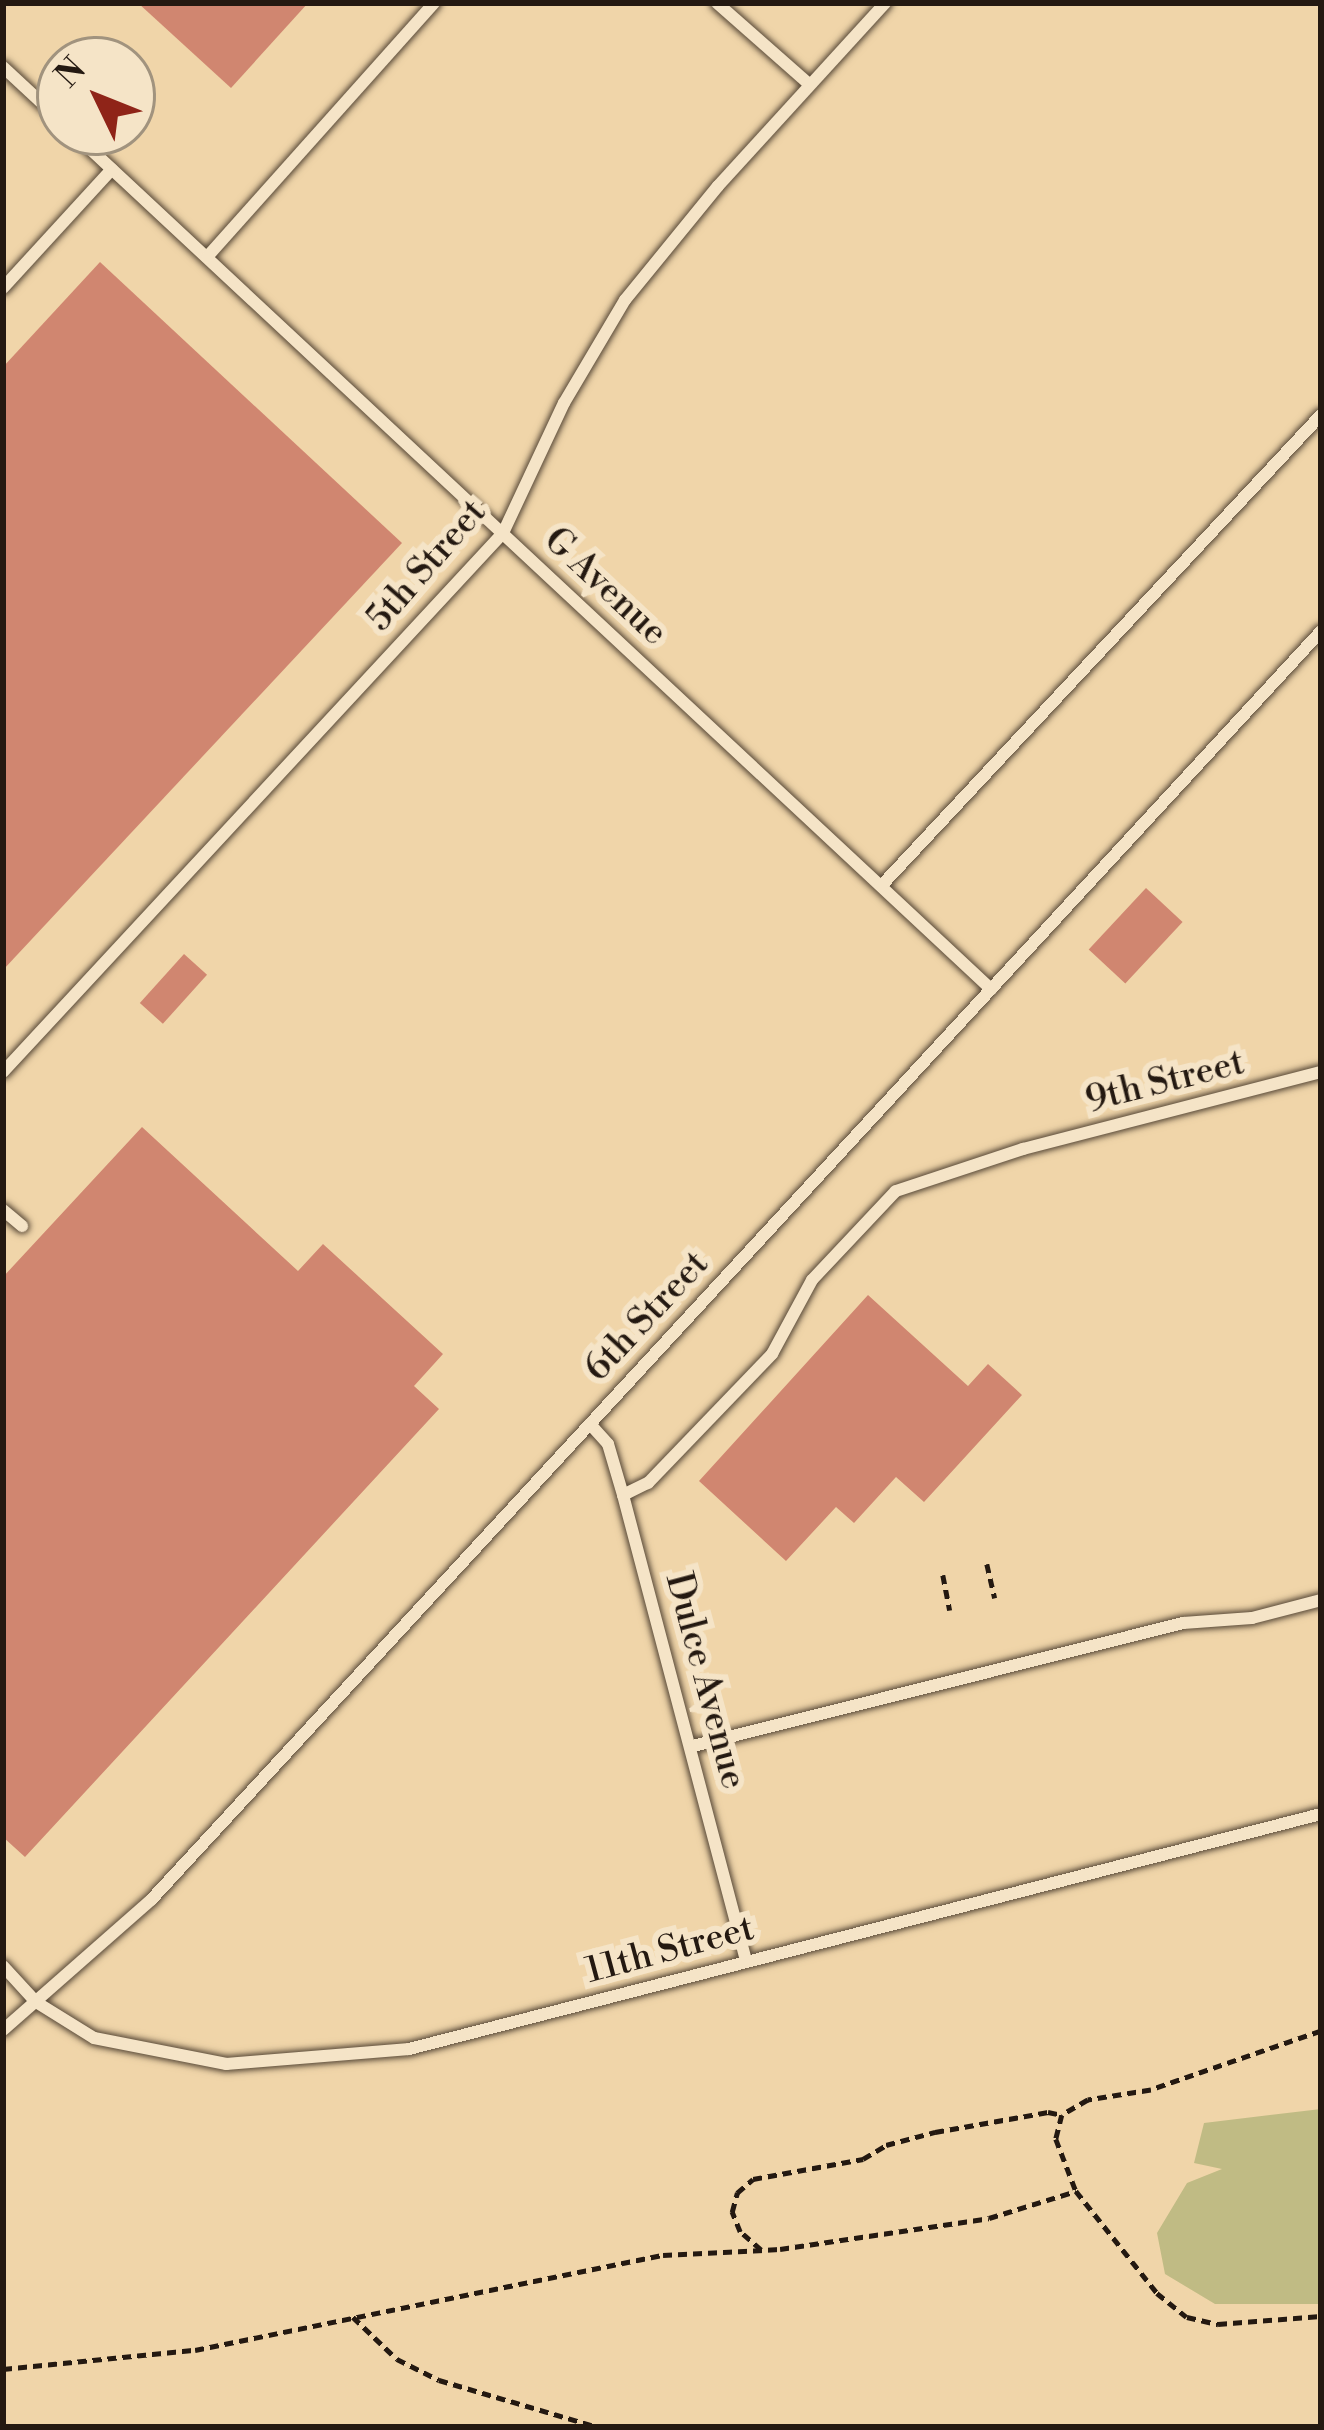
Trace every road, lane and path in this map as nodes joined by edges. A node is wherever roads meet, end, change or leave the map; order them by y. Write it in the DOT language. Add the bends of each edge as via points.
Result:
graph roads {
  1 [pos="434,3"];
  2 [pos="718,3"];
  3 [pos="885,3"];
  4 [pos="3,67"];
  5 [pos="809,84"];
  6 [pos="36,98"];
  7 [pos="98,156"];
  8 [pos="112,169"];
  9 [pos="207,257"];
  10 [pos="3,287"];
  11 [pos="1321,415"];
  12 [pos="503,533"];
  13 [pos="1321,631"];
  14 [pos="881,886"];
  15 [pos="991,988"];
  16 [pos="3,1072"];
  17 [pos="1321,1072"];
  18 [pos="3,1210"];
  19 [pos="22,1226"];
  20 [pos="590,1424"];
  21 [pos="623,1495"];
  22 [pos="987,1564"];
  23 [pos="943,1575"];
  24 [pos="995,1598"];
  25 [pos="1321,1600"];
  26 [pos="950,1610"];
  27 [pos="693,1746"];
  28 [pos="1321,1814"];
  29 [pos="746,1961"];
  30 [pos="3,1966"];
  31 [pos="36,2002"];
  32 [pos="3,2030"];
  33 [pos="1321,2031"];
  34 [pos="1062,2115"];
  35 [pos="1076,2191"];
  36 [pos="761,2250"];
  37 [pos="1321,2315"];
  38 [pos="353,2317"];
  39 [pos="3,2369"];
  40 [pos="598,2427"];
  1 -- 9 [label="lane"];
  2 -- 5 [label="lane"];
  3 -- 5 [label="lane, 5th Street"];
  4 -- 6 [label="lane"];
  5 -- 12 [label="lane, 5th Street" via="625,300 564,403"];
  7 -- 8 [label="lane, G Avenue"];
  8 -- 9 [label="lane, G Avenue"];
  8 -- 10 [label="lane"];
  9 -- 12 [label="lane, G Avenue"];
  11 -- 14 [label="lane"];
  12 -- 14 [label="lane, G Avenue"];
  12 -- 16 [label="lane, 5th Street"];
  13 -- 15 [label="lane, 6th Street"];
  14 -- 15 [label="lane, G Avenue"];
  15 -- 20 [label="lane, 6th Street"];
  17 -- 21 [label="lane, 9th Street" via="1023,1149 896,1191 812,1280 772,1354 648,1483"];
  18 -- 19 [label="lane"];
  20 -- 21 [label="lane, Dulce Avenue" via="608,1444"];
  20 -- 31 [label="lane, 6th Street" via="151,1900"];
  21 -- 27 [label="lane, Dulce Avenue"];
  22 -- 24 [label="path"];
  23 -- 26 [label="path"];
  25 -- 27 [label="lane" via="1252,1618 1183,1623"];
  27 -- 29 [label="lane, Dulce Avenue"];
  28 -- 29 [label="lane, 11th Street"];
  29 -- 31 [label="lane, 11th Street" via="409,2049 226,2064 94,2038"];
  30 -- 31 [label="lane, 11th Street"];
  31 -- 32 [label="lane, 6th Street"];
  33 -- 34 [label="path" via="1150,2090 1088,2100"];
  34 -- 35 [label="path" via="1056,2139"];
  34 -- 36 [label="path" via="935,2132 863,2159 753,2179 732,2212"];
  35 -- 36 [label="path" via="989,2218"];
  35 -- 37 [label="path" via="1157,2293 1187,2317 1218,2324"];
  36 -- 38 [label="path" via="663,2255"];
  38 -- 39 [label="path" via="195,2350"];
  38 -- 40 [label="path" via="397,2360 439,2380"];
}
